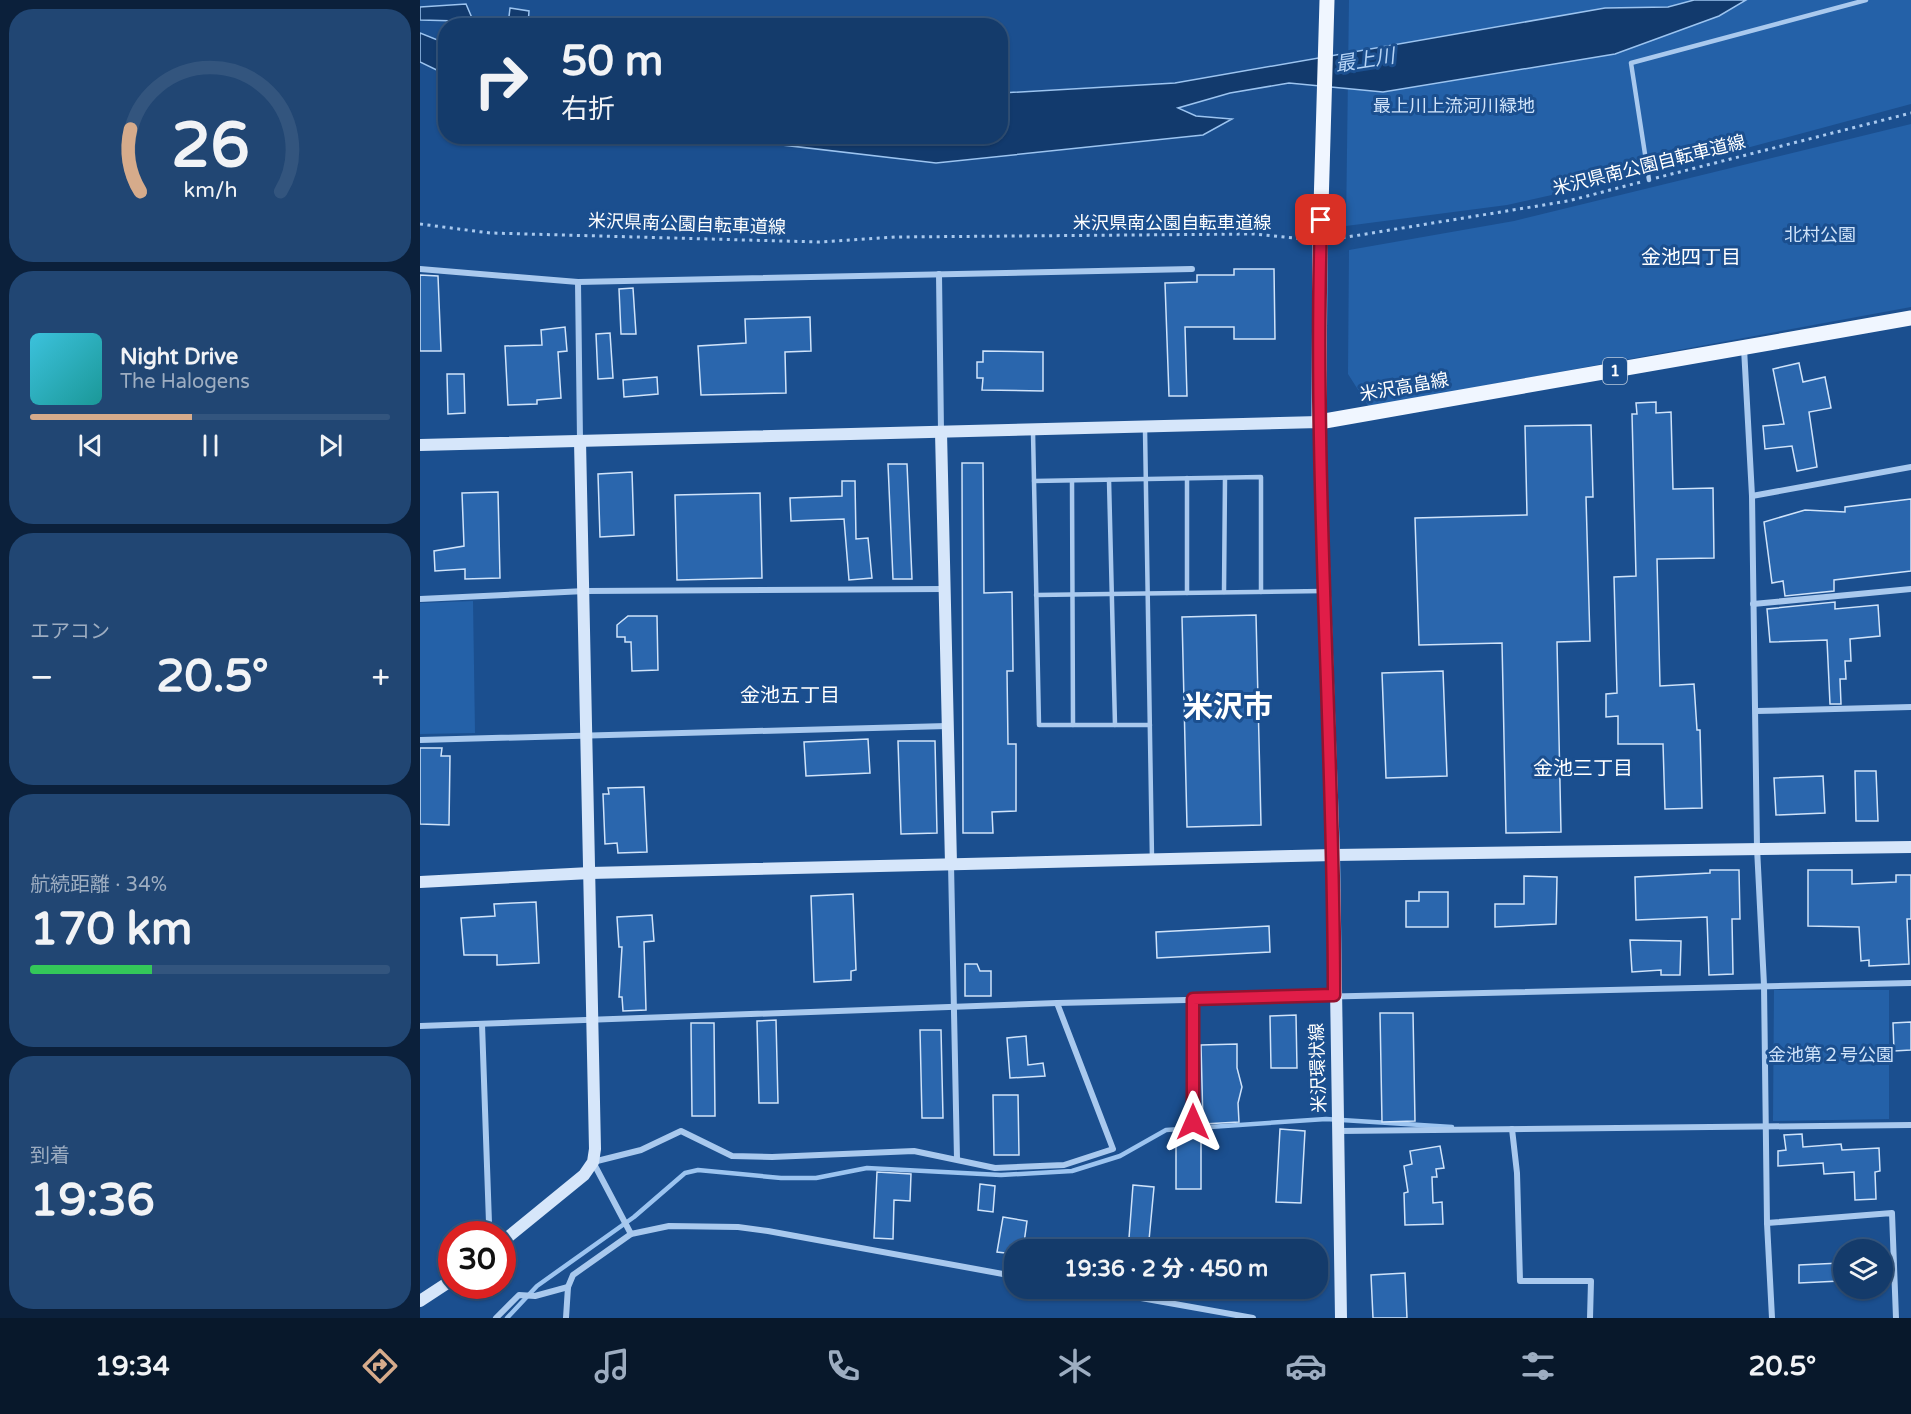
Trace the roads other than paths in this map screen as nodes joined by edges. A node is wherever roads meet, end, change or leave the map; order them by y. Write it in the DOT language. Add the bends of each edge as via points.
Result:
graph roads {
  1 [pos="1327,0"];
  2 [pos="1866,0"];
  3 [pos="1649,180"];
  4 [pos="420,269"];
  5 [pos="1192,269"];
  6 [pos="939,274"];
  7 [pos="578,282"];
  8 [pos="1911,318"];
  9 [pos="1744,348"];
  10 [pos="1319,422"];
  11 [pos="1145,426"];
  12 [pos="1034,429"];
  13 [pos="941,432"];
  14 [pos="580,441"];
  15 [pos="420,445"];
  16 [pos="1911,467"];
  17 [pos="1187,478"];
  18 [pos="1225,478"];
  19 [pos="1146,479"];
  20 [pos="1109,480"];
  21 [pos="1034,481"];
  22 [pos="1072,481"];
  23 [pos="1752,496"];
  24 [pos="944,589"];
  25 [pos="1911,589"];
  26 [pos="585,591"];
  27 [pos="1325,591"];
  28 [pos="1224,592"];
  29 [pos="1261,592"];
  30 [pos="1148,593"];
  31 [pos="1187,593"];
  32 [pos="1072,594"];
  33 [pos="1112,594"];
  34 [pos="1036,595"];
  35 [pos="420,599"];
  36 [pos="1753,604"];
  37 [pos="1911,707"];
  38 [pos="1756,711"];
  39 [pos="1072,724"];
  40 [pos="1115,724"];
  41 [pos="1150,724"];
  42 [pos="947,726"];
  43 [pos="588,735"];
  44 [pos="420,740"];
  45 [pos="1911,846"];
  46 [pos="1758,848"];
  47 [pos="1334,855"];
  48 [pos="1152,859"];
  49 [pos="951,864"];
  50 [pos="590,873"];
  51 [pos="420,882"];
  52 [pos="1911,983"];
  53 [pos="1764,986"];
  54 [pos="1334,995"];
  55 [pos="1193,999"];
  56 [pos="1057,1003"];
  57 [pos="954,1006"];
  58 [pos="593,1021"];
  59 [pos="482,1024"];
  60 [pos="420,1026"];
  61 [pos="1193,1122"];
  62 [pos="1911,1125"];
  63 [pos="1765,1126"];
  64 [pos="1512,1129"];
  65 [pos="1338,1131"];
  66 [pos="957,1159"];
  67 [pos="593,1162"];
  68 [pos="489,1221"];
  69 [pos="1767,1223"];
  70 [pos="516,1231"];
  71 [pos="631,1234"];
  72 [pos="1004,1274"];
  73 [pos="568,1287"];
  74 [pos="438,1289"];
  75 [pos="1147,1299"];
  76 [pos="420,1301"];
  77 [pos="496,1318"];
  78 [pos="566,1318"];
  79 [pos="1253,1318"];
  80 [pos="1341,1318"];
  81 [pos="1590,1318"];
  82 [pos="1772,1318"];
  83 [pos="1896,1318"];
  1 -- 10 [label="main road"];
  2 -- 3 [label="lane" via="1631,63"];
  4 -- 7 [label="street"];
  5 -- 6 [label="street"];
  6 -- 7 [label="street"];
  6 -- 13 [label="street"];
  7 -- 14 [label="street"];
  8 -- 9 [label="main road, 米沢高畠線 / 1"];
  9 -- 10 [label="main road, 米沢高畠線 / 1"];
  9 -- 23 [label="street"];
  10 -- 11 [label="street"];
  10 -- 27 [label="street, 米沢環状線"];
  11 -- 12 [label="street"];
  11 -- 19 [label="lane"];
  12 -- 13 [label="street"];
  12 -- 21 [label="lane"];
  13 -- 14 [label="street"];
  13 -- 24 [label="street"];
  14 -- 15 [label="street"];
  14 -- 26 [label="street"];
  16 -- 23 [label="street"];
  17 -- 18 [label="lane"];
  17 -- 19 [label="lane"];
  17 -- 31 [label="lane"];
  18 -- 28 [label="lane"];
  18 -- 29 [label="lane" via="1261,477"];
  19 -- 20 [label="lane"];
  19 -- 30 [label="lane"];
  20 -- 22 [label="lane"];
  20 -- 33 [label="lane"];
  21 -- 22 [label="lane"];
  21 -- 34 [label="lane"];
  22 -- 32 [label="lane"];
  23 -- 36 [label="street"];
  24 -- 26 [label="street"];
  24 -- 42 [label="street"];
  25 -- 36 [label="street"];
  26 -- 35 [label="street"];
  26 -- 43 [label="street"];
  27 -- 29 [label="lane"];
  27 -- 47 [label="street, 米沢環状線"];
  28 -- 29 [label="lane"];
  28 -- 31 [label="lane"];
  30 -- 31 [label="lane"];
  30 -- 33 [label="lane"];
  30 -- 41 [label="lane"];
  32 -- 33 [label="lane"];
  32 -- 34 [label="lane"];
  32 -- 39 [label="lane"];
  33 -- 40 [label="lane"];
  34 -- 39 [label="lane" via="1039,725"];
  36 -- 38 [label="street"];
  37 -- 38 [label="street"];
  38 -- 46 [label="street"];
  39 -- 40 [label="lane"];
  40 -- 41 [label="lane"];
  41 -- 48 [label="lane"];
  42 -- 43 [label="street"];
  42 -- 49 [label="street"];
  43 -- 44 [label="street"];
  43 -- 50 [label="street"];
  45 -- 46 [label="street"];
  46 -- 47 [label="street"];
  46 -- 53 [label="street"];
  47 -- 48 [label="street"];
  47 -- 54 [label="street, 米沢環状線"];
  48 -- 49 [label="street"];
  49 -- 50 [label="street"];
  49 -- 57 [label="street"];
  50 -- 51 [label="street"];
  50 -- 58 [label="street"];
  52 -- 53 [label="street"];
  53 -- 54 [label="street"];
  53 -- 63 [label="street"];
  54 -- 55 [label="street"];
  54 -- 65 [label="street, 米沢環状線"];
  55 -- 56 [label="street"];
  55 -- 61 [label="street"];
  56 -- 57 [label="street"];
  56 -- 66 [label="street" via="1113,1149 1064,1165 995,1168"];
  57 -- 58 [label="street"];
  57 -- 66 [label="street"];
  58 -- 59 [label="street"];
  58 -- 67 [label="street"];
  59 -- 60 [label="street"];
  59 -- 68 [label="street"];
  62 -- 63 [label="street"];
  63 -- 64 [label="street"];
  63 -- 69 [label="street"];
  64 -- 65 [label="street"];
  64 -- 81 [label="street" via="1520,1281 1591,1281"];
  65 -- 80 [label="street, 米沢環状線"];
  66 -- 67 [label="street" via="914,1151 732,1156 681,1131 641,1150"];
  67 -- 70 [label="street" via="584,1175"];
  67 -- 71 [label="street"];
  69 -- 82 [label="street"];
  69 -- 83 [label="street" via="1892,1213"];
  71 -- 72 [label="street" via="669,1226 738,1227"];
  71 -- 73 [label="street" via="573,1275"];
  73 -- 77 [label="street" via="535,1296 519,1295"];
  73 -- 78 [label="street"];
  74 -- 76 [label="street"];
  75 -- 79 [label="street"];
}
